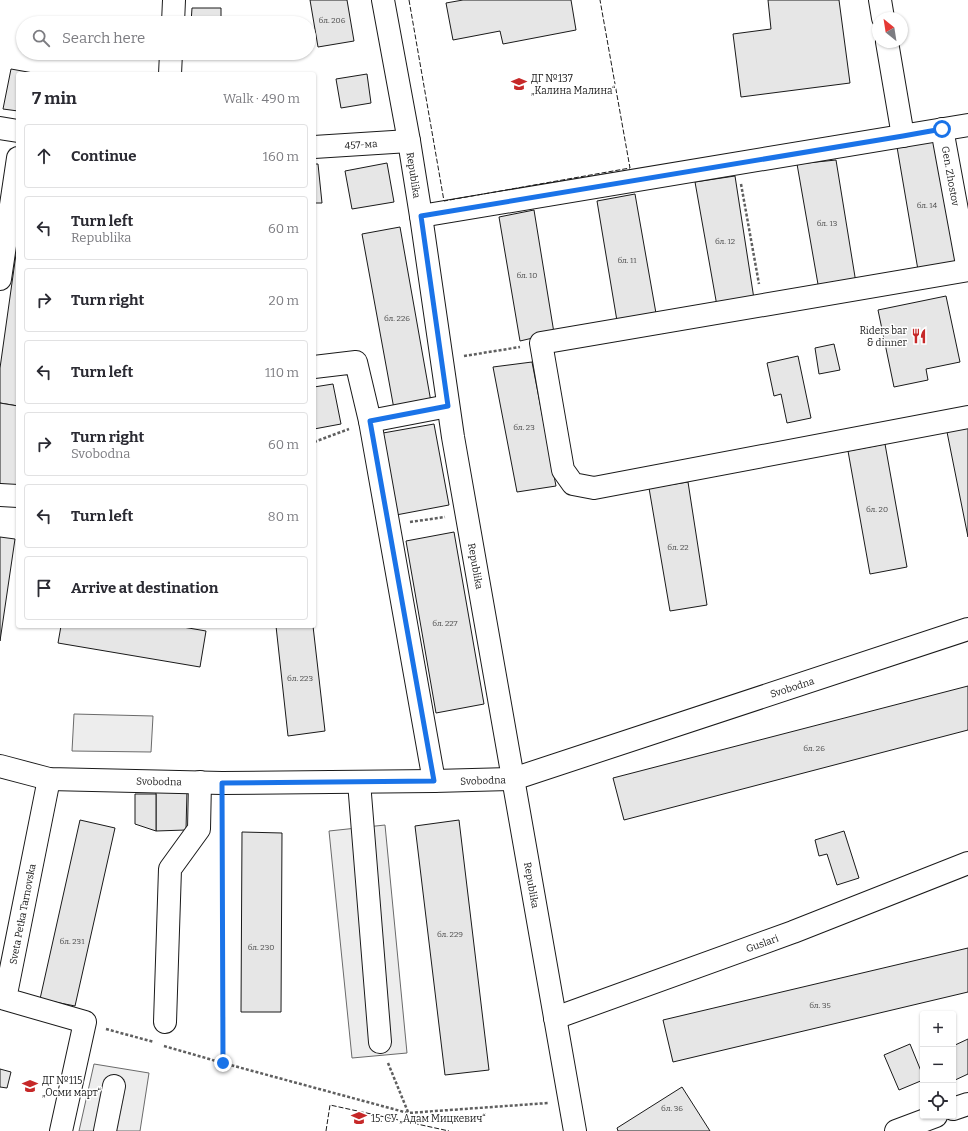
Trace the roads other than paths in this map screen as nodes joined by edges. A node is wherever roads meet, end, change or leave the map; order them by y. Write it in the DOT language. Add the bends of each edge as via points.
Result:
graph roads {
  1 [pos="174,0"];
  2 [pos="383,0"];
  3 [pos="880,0"];
  4 [pos="882,12"];
  5 [pos="173,16"];
  6 [pos="888,48"];
  7 [pos="171,60"];
  8 [pos="170,72"];
  9 [pos="968,125"];
  10 [pos="0,128"];
  11 [pos="942,129"];
  12 [pos="16,131"];
  13 [pos="903,136"];
  14 [pos="408,141"];
  15 [pos="316,147"];
  16 [pos="16,171"];
  17 [pos="421,216"];
  18 [pos="968,270"];
  19 [pos="0,279"];
  20 [pos="316,367"];
  21 [pos="448,406"];
  22 [pos="968,417"];
  23 [pos="370,421"];
  24 [pos="0,495"];
  25 [pos="16,496"];
  26 [pos="968,629"];
  27 [pos="0,766"];
  28 [pos="49,779"];
  29 [pos="513,779"];
  30 [pos="434,781"];
  31 [pos="200,782"];
  32 [pos="359,782"];
  33 [pos="968,863"];
  34 [pos="555,1018"];
  35 [pos="165,1022"];
  36 [pos="380,1042"];
  37 [pos="114,1086"];
  38 [pos="968,1104"];
  39 [pos="956,1108"];
  40 [pos="928,1119"];
  41 [pos="62,1131"];
  42 [pos="105,1131"];
  43 [pos="575,1131"];
  44 [pos="896,1131"];
  1 -- 5 [label="street"];
  2 -- 14 [label="street, Republika"];
  3 -- 4 [label="street"];
  6 -- 13 [label="street"];
  7 -- 8 [label="street"];
  9 -- 11 [label="street"];
  10 -- 12 [label="street"];
  11 -- 13 [label="street"];
  11 -- 18 [label="street, Gen. Zhostov"];
  13 -- 17 [label="street"];
  14 -- 15 [label="street, 457-ма"];
  14 -- 17 [label="street, Republika"];
  16 -- 19 [label="street"];
  17 -- 21 [label="street, Republika"];
  18 -- 22 [label="street" via="541,343 563,470 573,484 594,488"];
  20 -- 23 [label="street" via="356,362"];
  21 -- 23 [label="street"];
  21 -- 29 [label="street, Republika"];
  23 -- 30 [label="street"];
  24 -- 25 [label="street"];
  26 -- 29 [label="street, Svobodna"];
  27 -- 28 [label="street, Svobodna"];
  28 -- 31 [label="street, Svobodna"];
  28 -- 41 [label="street, Sveta Petka Tarnovska" via="5,999 85,1022"];
  29 -- 30 [label="street, Svobodna"];
  29 -- 34 [label="street, Republika"];
  30 -- 32 [label="street, Svobodna"];
  31 -- 32 [label="street, Svobodna"];
  31 -- 35 [label="street" via="199,830 170,869"];
  32 -- 36 [label="street"];
  33 -- 34 [label="street, Guslari" via="793,932"];
  34 -- 43 [label="street, Republika"];
  37 -- 42 [label="street"];
  38 -- 39 [label="street"];
  40 -- 44 [label="street"];
}
